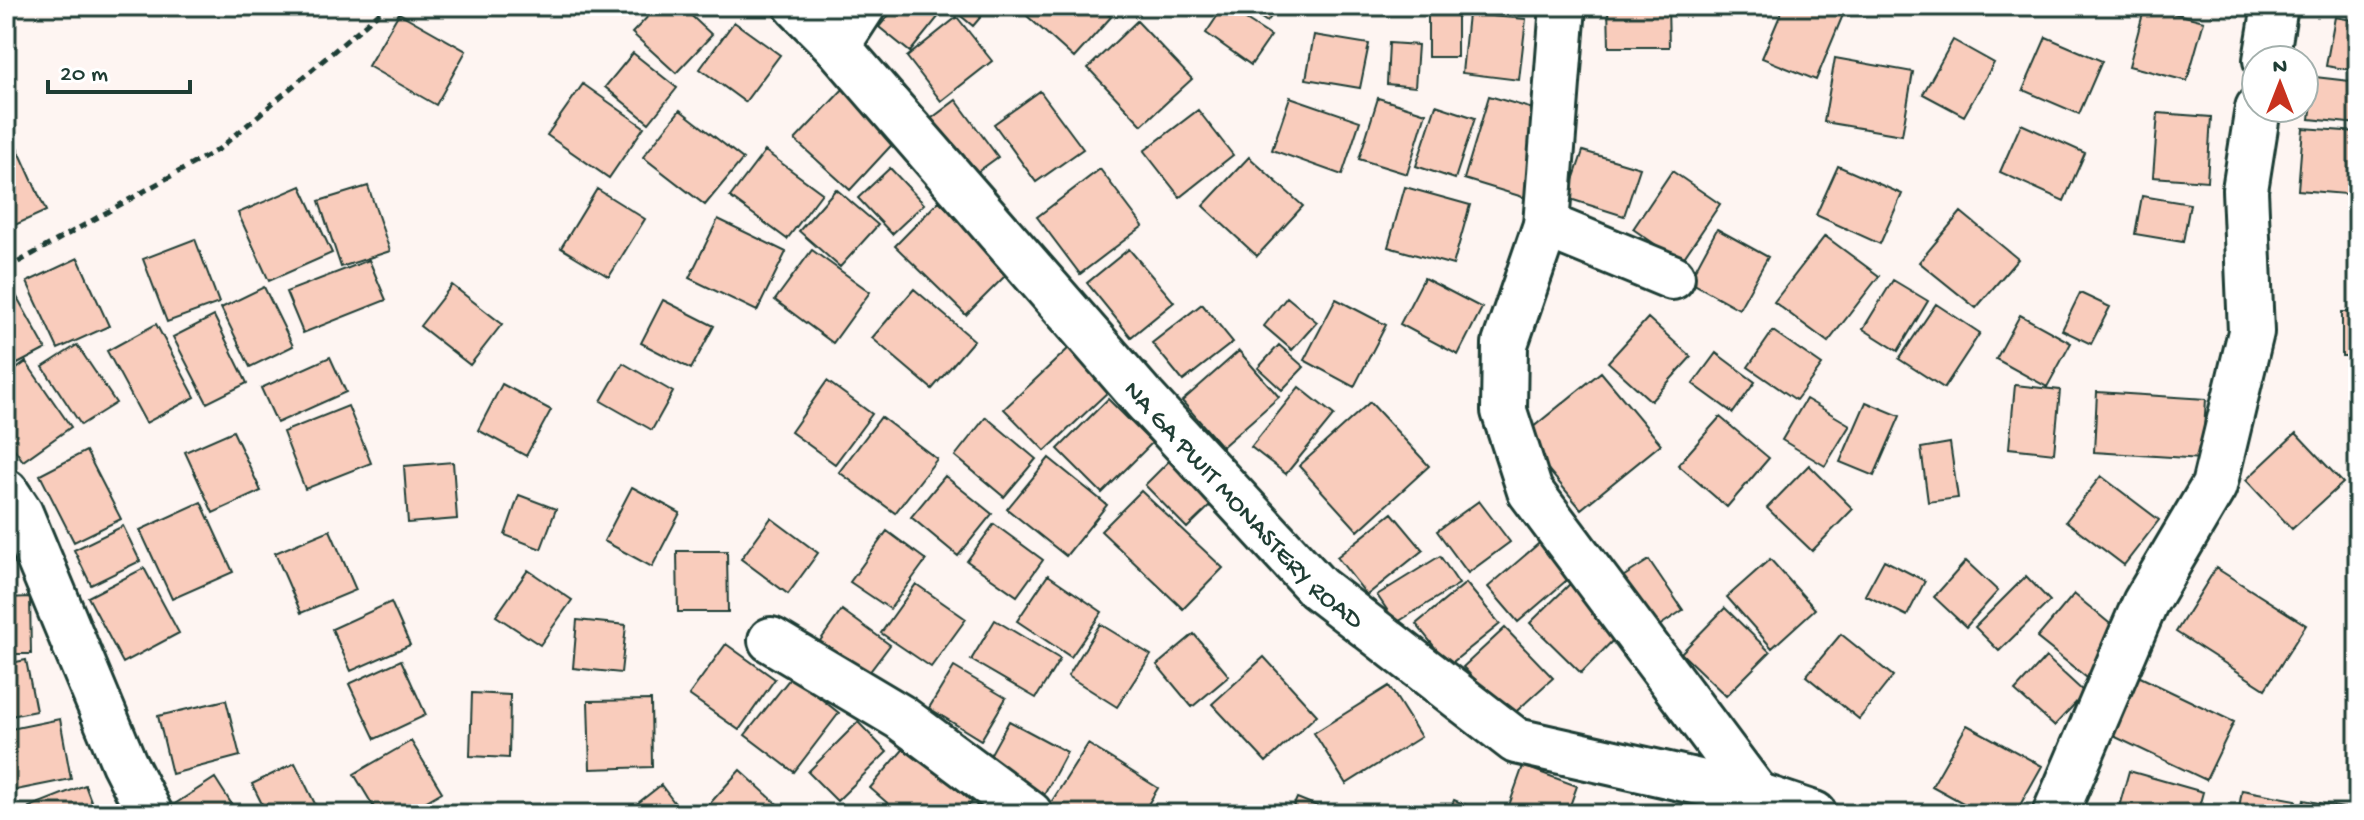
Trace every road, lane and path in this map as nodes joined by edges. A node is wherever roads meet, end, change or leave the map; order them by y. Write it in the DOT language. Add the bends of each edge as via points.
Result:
graph roads {
  1 [pos="387,6"];
  2 [pos="797,6"];
  3 [pos="863,6"];
  4 [pos="1563,6"];
  5 [pos="2275,6"];
  6 [pos="2269,44"];
  7 [pos="837,46"];
  8 [pos="2255,124"];
  9 [pos="1546,225"];
  10 [pos="6,269"];
  11 [pos="1672,277"];
  12 [pos="6,492"];
  13 [pos="771,640"];
  14 [pos="1757,795"];
  15 [pos="150,814"];
  16 [pos="1030,814"];
  17 [pos="1814,814"];
  18 [pos="2055,814"];
  1 -- 10 [label="path" via="219,149"];
  2 -- 7 [label="street, NA GA PWIT MONASTERY ROAD"];
  3 -- 7 [label="street"];
  4 -- 9 [label="street"];
  5 -- 6 [label="street"];
  7 -- 14 [label="street, NA GA PWIT MONASTERY ROAD" via="1144,399 1318,588 1516,741"];
  8 -- 18 [label="street" via="2245,190 2251,332 2214,486 2145,603"];
  9 -- 11 [label="street"];
  9 -- 14 [label="street" via="1505,344 1504,411 1530,491"];
  12 -- 15 [label="street" via="20,513"];
  13 -- 16 [label="street" via="900,717"];
  14 -- 17 [label="street, NA GA PWIT MONASTERY ROAD"];
}
